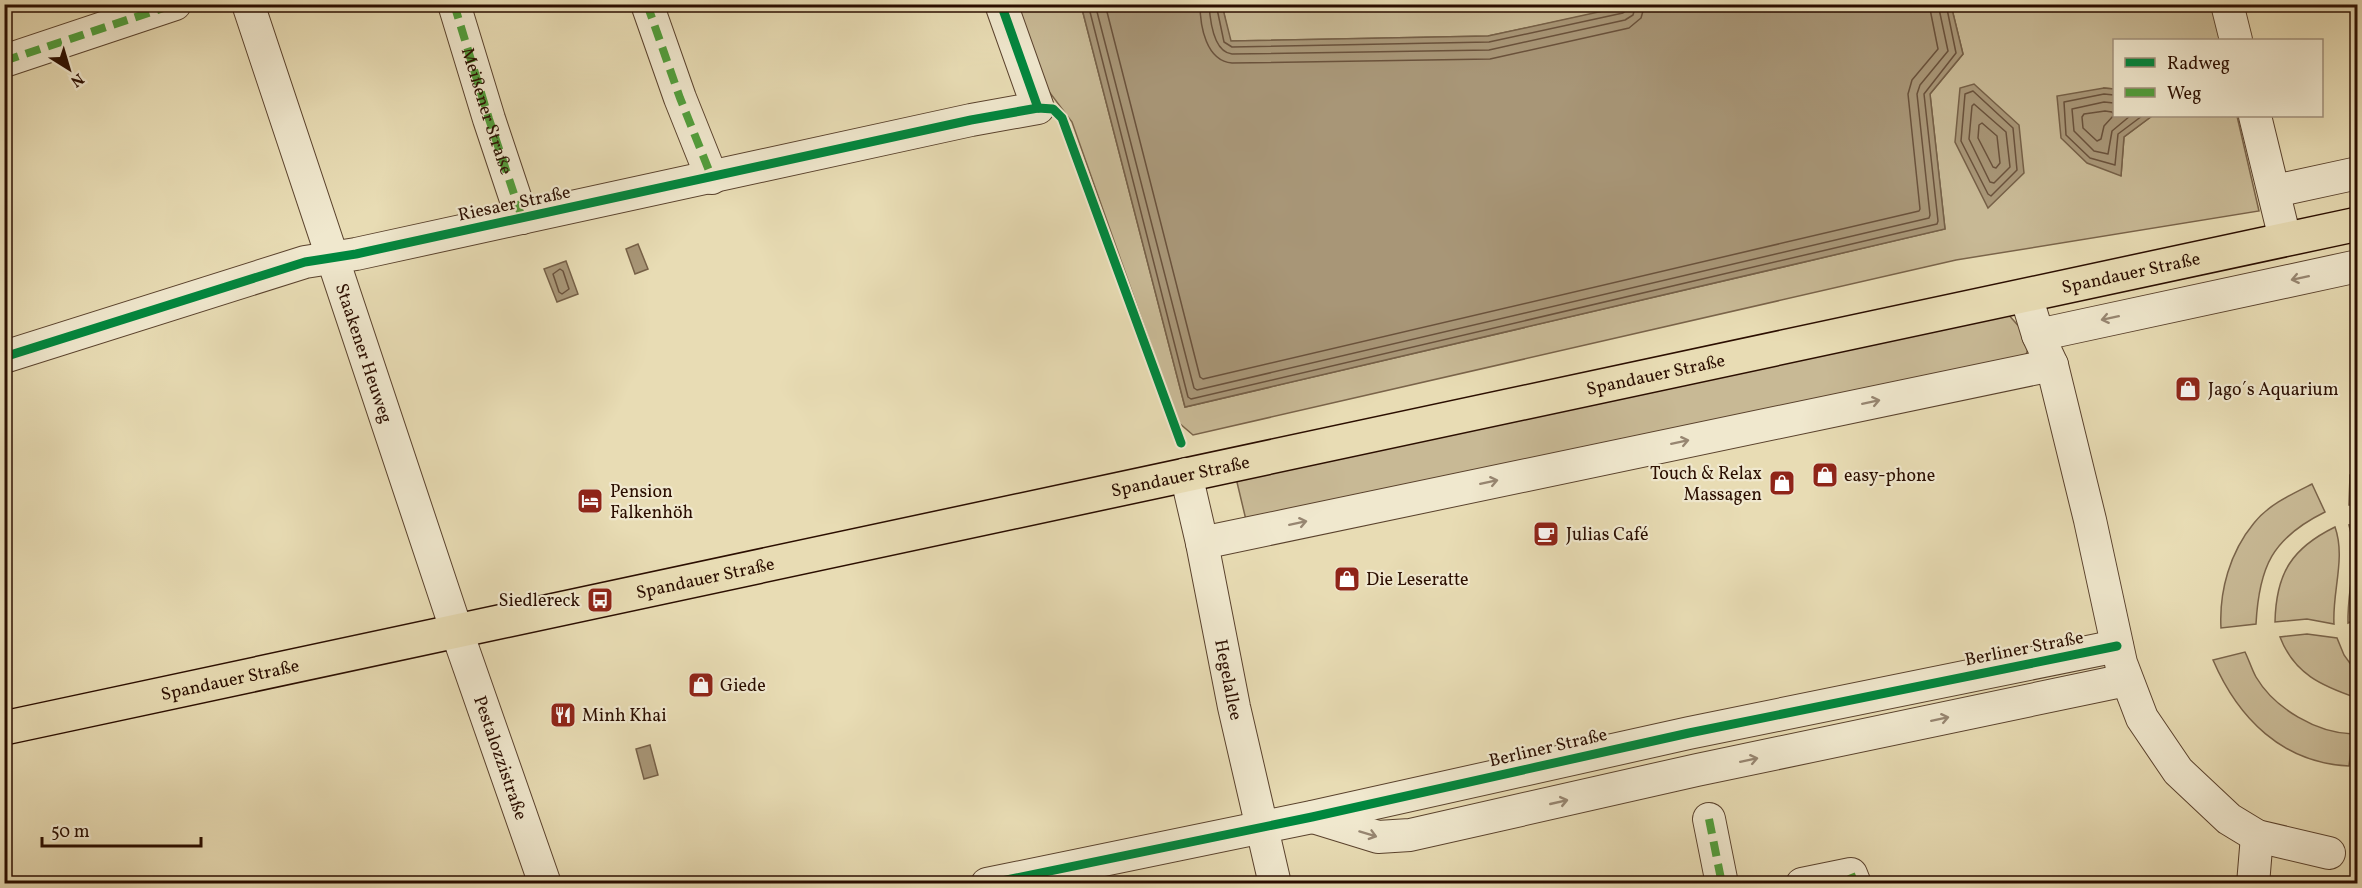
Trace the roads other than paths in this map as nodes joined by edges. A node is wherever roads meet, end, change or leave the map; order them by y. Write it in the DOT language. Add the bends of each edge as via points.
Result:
graph roads {
  1 [pos="175,4"];
  2 [pos="249,4"];
  3 [pos="454,4"];
  4 [pos="647,4"];
  5 [pos="1001,4"];
  6 [pos="2227,4"];
  7 [pos="2236,39"];
  8 [pos="4,61"];
  9 [pos="2255,117"];
  10 [pos="2358,173"];
  11 [pos="712,178"];
  12 [pos="2275,191"];
  13 [pos="522,218"];
  14 [pos="2358,224"];
  15 [pos="2285,239"];
  16 [pos="332,257"];
  17 [pos="2358,266"];
  18 [pos="2026,296"];
  19 [pos="2038,335"];
  20 [pos="4,357"];
  21 [pos="2052,365"];
  22 [pos="1186,474"];
  23 [pos="1202,543"];
  24 [pos="457,632"];
  25 [pos="2117,646"];
  26 [pos="2126,680"];
  27 [pos="4,728"];
  28 [pos="1312,817"];
  29 [pos="1709,819"];
  30 [pos="1261,826"];
  31 [pos="2257,836"];
  32 [pos="2329,853"];
  33 [pos="1853,879"];
  34 [pos="544,884"];
  35 [pos="987,884"];
  36 [pos="1275,884"];
  37 [pos="1722,884"];
  38 [pos="1802,884"];
  39 [pos="2253,884"];
  1 -- 8 [label="street"];
  2 -- 16 [label="street, Staakener Heuweg"];
  3 -- 13 [label="street, Meißener Straße"];
  4 -- 11 [label="street"];
  5 -- 11 [label="street, Riesaer Straße" via="1038,108"];
  6 -- 7 [label="street"];
  9 -- 12 [label="street"];
  10 -- 12 [label="street"];
  11 -- 13 [label="street, Riesaer Straße"];
  12 -- 15 [label="street"];
  13 -- 16 [label="street, Riesaer Straße"];
  14 -- 15 [label="main road, Spandauer Straße"];
  15 -- 18 [label="main road, Spandauer Straße"];
  16 -- 20 [label="street, Riesaer Straße" via="305,262"];
  16 -- 24 [label="street, Staakener Heuweg"];
  17 -- 19 [label="street, one-way"];
  18 -- 19 [label="street"];
  18 -- 22 [label="main road, Spandauer Straße"];
  19 -- 21 [label="street"];
  23 -- 21 [label="street, one-way"];
  21 -- 25 [label="street"];
  22 -- 23 [label="street, Hegelallee"];
  22 -- 24 [label="main road, Spandauer Straße"];
  23 -- 30 [label="street, Hegelallee"];
  24 -- 27 [label="main road, Spandauer Straße"];
  24 -- 34 [label="street, Pestalozzistraße"];
  25 -- 26 [label="street"];
  25 -- 28 [label="street, Berliner Straße" via="1689,733"];
  28 -- 26 [label="street, Berliner Straße, one-way" via="1378,837 1410,835"];
  26 -- 31 [label="street" via="2142,718 2178,771 2229,819"];
  28 -- 30 [label="street, Berliner Straße"];
  29 -- 37 [label="street"];
  30 -- 35 [label="street, Berliner Straße"];
  30 -- 36 [label="street, Hegelallee"];
  31 -- 32 [label="street"];
  31 -- 39 [label="street"];
  33 -- 38 [label="street"];
}
